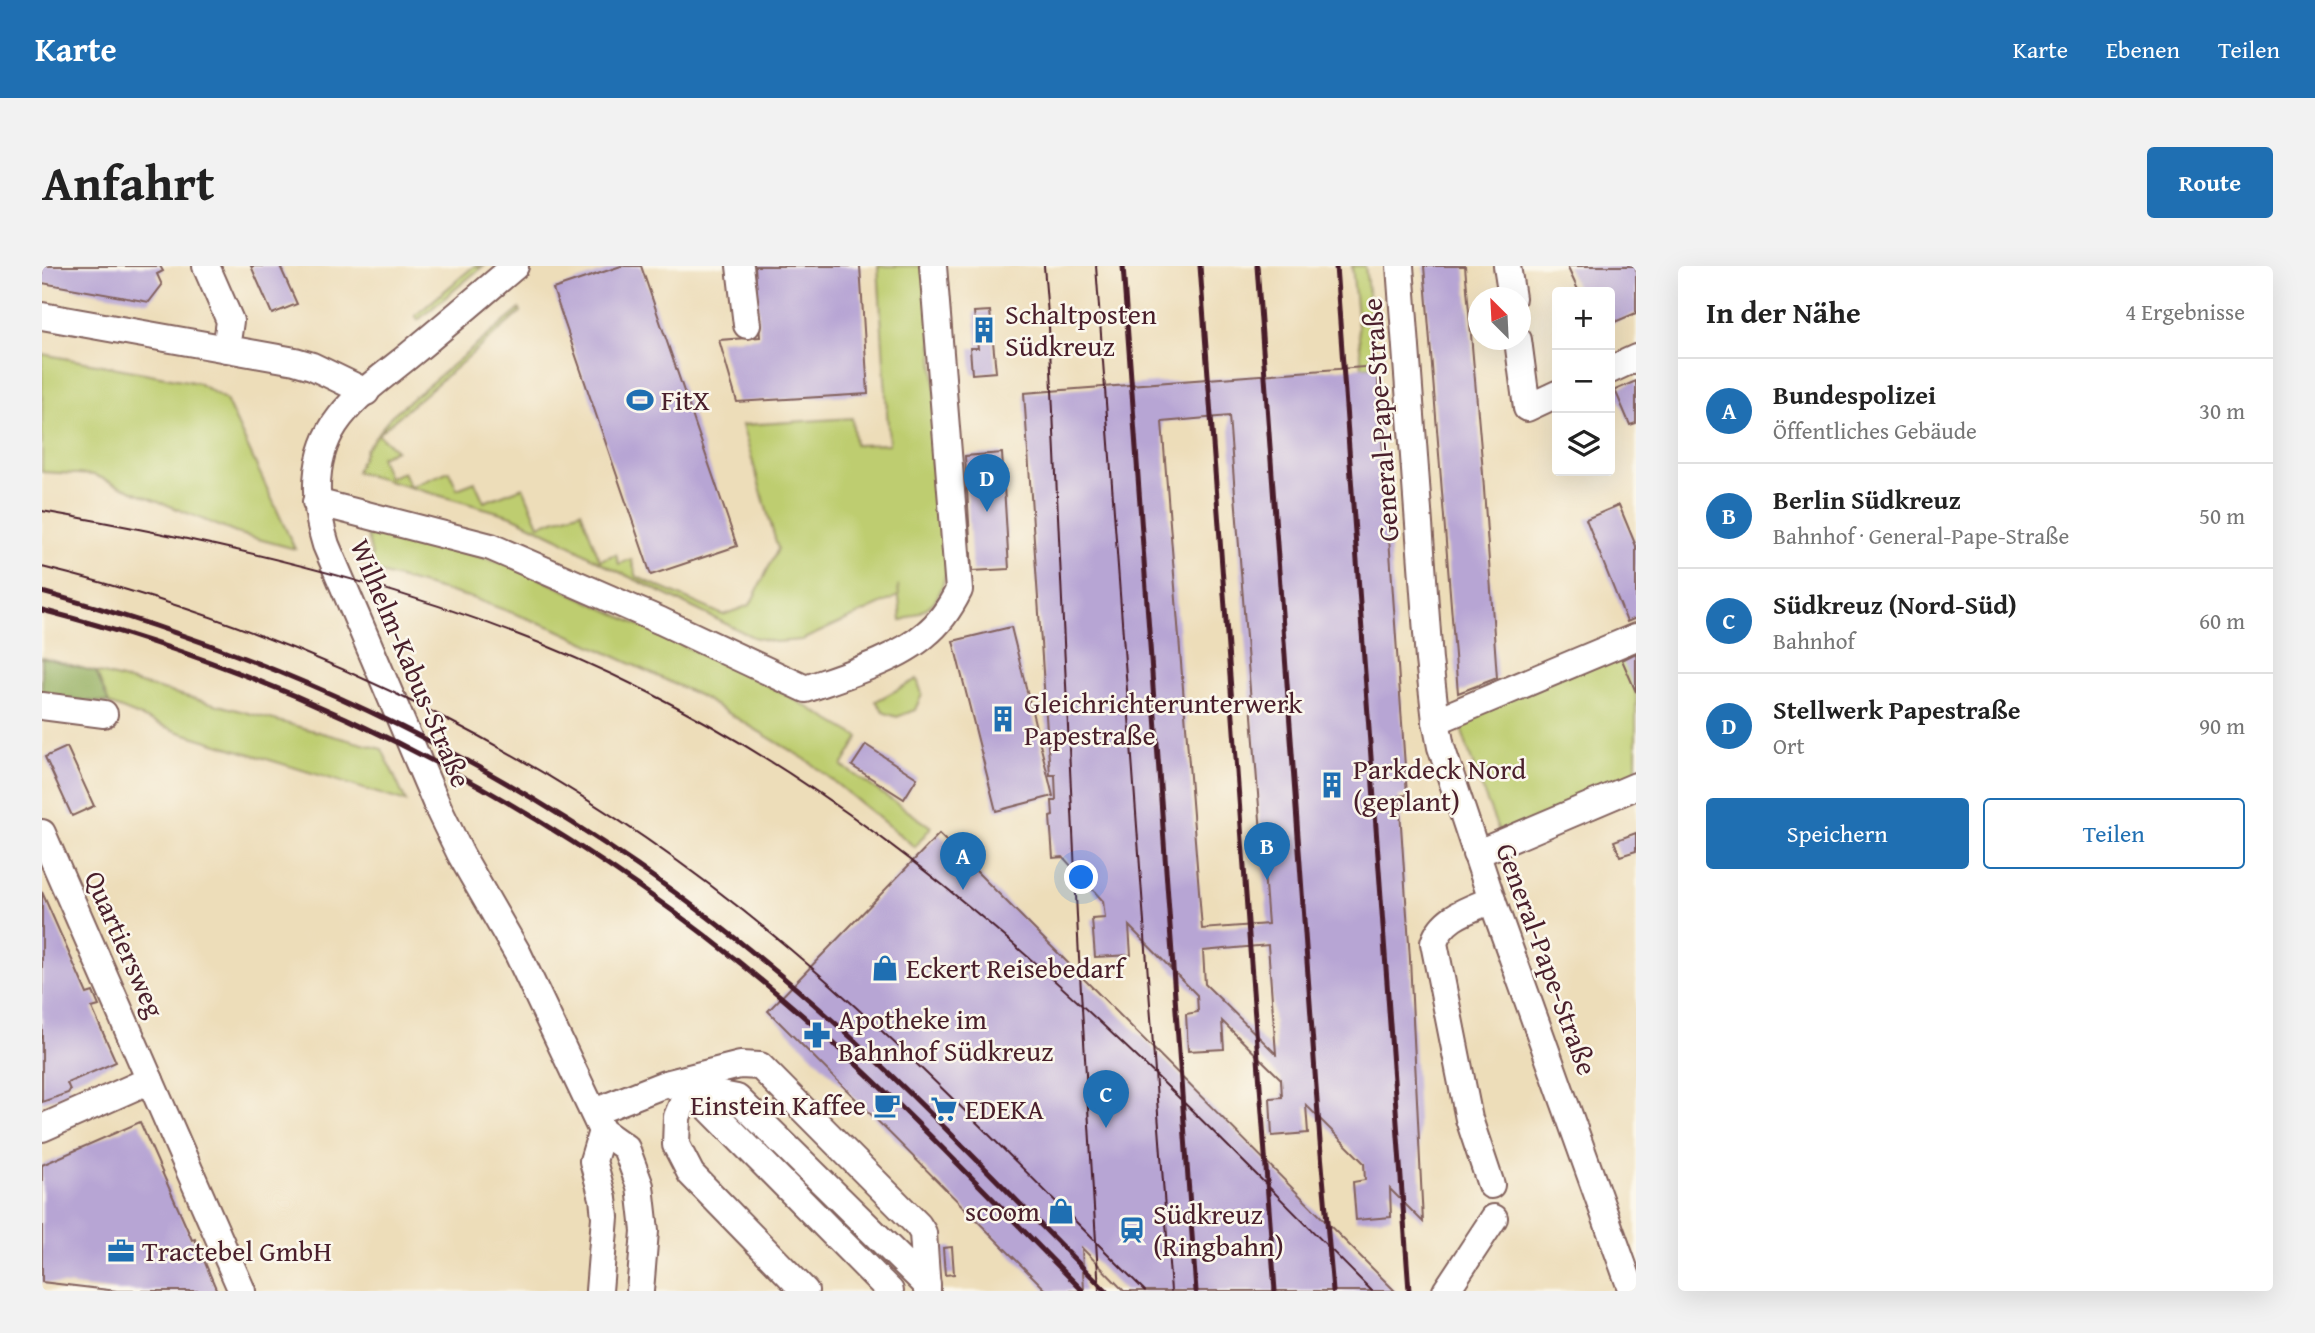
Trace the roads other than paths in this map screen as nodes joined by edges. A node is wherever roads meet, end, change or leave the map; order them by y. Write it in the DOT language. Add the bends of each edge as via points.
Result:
graph roads {
  1 [pos="206,266"];
  2 [pos="514,266"];
  3 [pos="740,266"];
  4 [pos="933,266"];
  5 [pos="1400,266"];
  6 [pos="1507,266"];
  7 [pos="1510,287"];
  8 [pos="42,316"];
  9 [pos="747,325"];
  10 [pos="226,349"];
  11 [pos="1519,350"];
  12 [pos="1636,358"];
  13 [pos="1615,368"];
  14 [pos="366,391"];
  15 [pos="1552,396"];
  16 [pos="316,502"];
  17 [pos="1636,637"];
  18 [pos="42,706"];
  19 [pos="104,714"];
  20 [pos="1436,721"];
  21 [pos="1636,786"];
  22 [pos="42,833"];
  23 [pos="1476,854"];
  24 [pos="1492,900"];
  25 [pos="150,1080"];
  26 [pos="688,1082"];
  27 [pos="598,1122"];
  28 [pos="42,1128"];
  29 [pos="1491,1185"];
  30 [pos="1494,1218"];
  31 [pos="927,1288"];
  32 [pos="242,1291"];
  33 [pos="599,1291"];
  34 [pos="640,1291"];
  35 [pos="805,1291"];
  36 [pos="890,1291"];
  37 [pos="1446,1291"];
  38 [pos="1632,1291"];
  1 -- 10 [label="street" via="230,321"];
  2 -- 14 [label="street, Wilhelm-Kabus-Straße"];
  3 -- 9 [label="street"];
  4 -- 16 [label="street" via="959,590 926,634 865,667 806,689 491,547"];
  5 -- 20 [label="street, General-Pape-Straße"];
  6 -- 7 [label="street"];
  8 -- 10 [label="street"];
  10 -- 14 [label="street" via="303,364"];
  11 -- 15 [label="street" via="1527,408"];
  12 -- 13 [label="street"];
  14 -- 16 [label="street, Wilhelm-Kabus-Straße" via="341,415 327,443 317,472"];
  16 -- 27 [label="street, Wilhelm-Kabus-Straße" via="326,545 440,812 518,954"];
  17 -- 20 [label="street"];
  18 -- 19 [label="street"];
  20 -- 23 [label="street, General-Pape-Straße" via="1449,778"];
  21 -- 23 [label="street"];
  22 -- 25 [label="street, Quartiersweg"];
  23 -- 24 [label="street, General-Pape-Straße"];
  24 -- 29 [label="street" via="1443,924 1434,943 1469,1119"];
  24 -- 38 [label="street, General-Pape-Straße"];
  25 -- 28 [label="street"];
  25 -- 32 [label="street, Quartiersweg"];
  26 -- 27 [label="street"];
  26 -- 31 [label="street" via="737,1098"];
  26 -- 31 [label="street" via="740,1065 760,1066 918,1225 923,1233"];
  26 -- 35 [label="street" via="677,1117 676,1145 691,1174"];
  26 -- 36 [label="street"];
  27 -- 33 [label="street" via="593,1161 605,1217"];
  27 -- 34 [label="street, Wilhelm-Kabus-Straße" via="626,1148 639,1186 645,1231"];
  30 -- 37 [label="street"];
}
